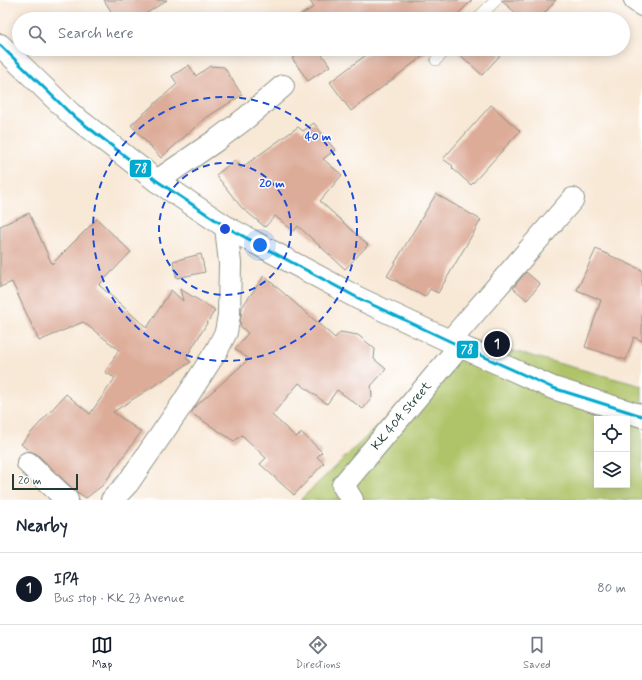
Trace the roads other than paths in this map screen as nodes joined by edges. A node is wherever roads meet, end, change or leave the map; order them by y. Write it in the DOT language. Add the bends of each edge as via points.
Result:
graph roads {
  1 [pos="496,0"];
  2 [pos="635,0"];
  3 [pos="642,5"];
  4 [pos="484,12"];
  5 [pos="0,45"];
  6 [pos="440,56"];
  7 [pos="436,60"];
  8 [pos="283,86"];
  9 [pos="157,181"];
  10 [pos="572,199"];
  11 [pos="226,227"];
  12 [pos="455,343"];
  13 [pos="642,416"];
  14 [pos="28,463"];
  15 [pos="347,492"];
  16 [pos="67,500"];
  17 [pos="112,500"];
  1 -- 4 [label="lane"];
  2 -- 3 [label="street"];
  5 -- 9 [label="street" via="71,114"];
  6 -- 7 [label="lane"];
  8 -- 9 [label="street" via="235,127"];
  9 -- 11 [label="street"];
  10 -- 12 [label="street, KK 404 Street"];
  11 -- 12 [label="street" via="358,298"];
  11 -- 17 [label="street" via="230,263 229,315 226,332 218,350 183,403 128,484"];
  12 -- 13 [label="street" via="553,388"];
  12 -- 15 [label="street, KK 404 Street"];
  14 -- 16 [label="street"];
}
